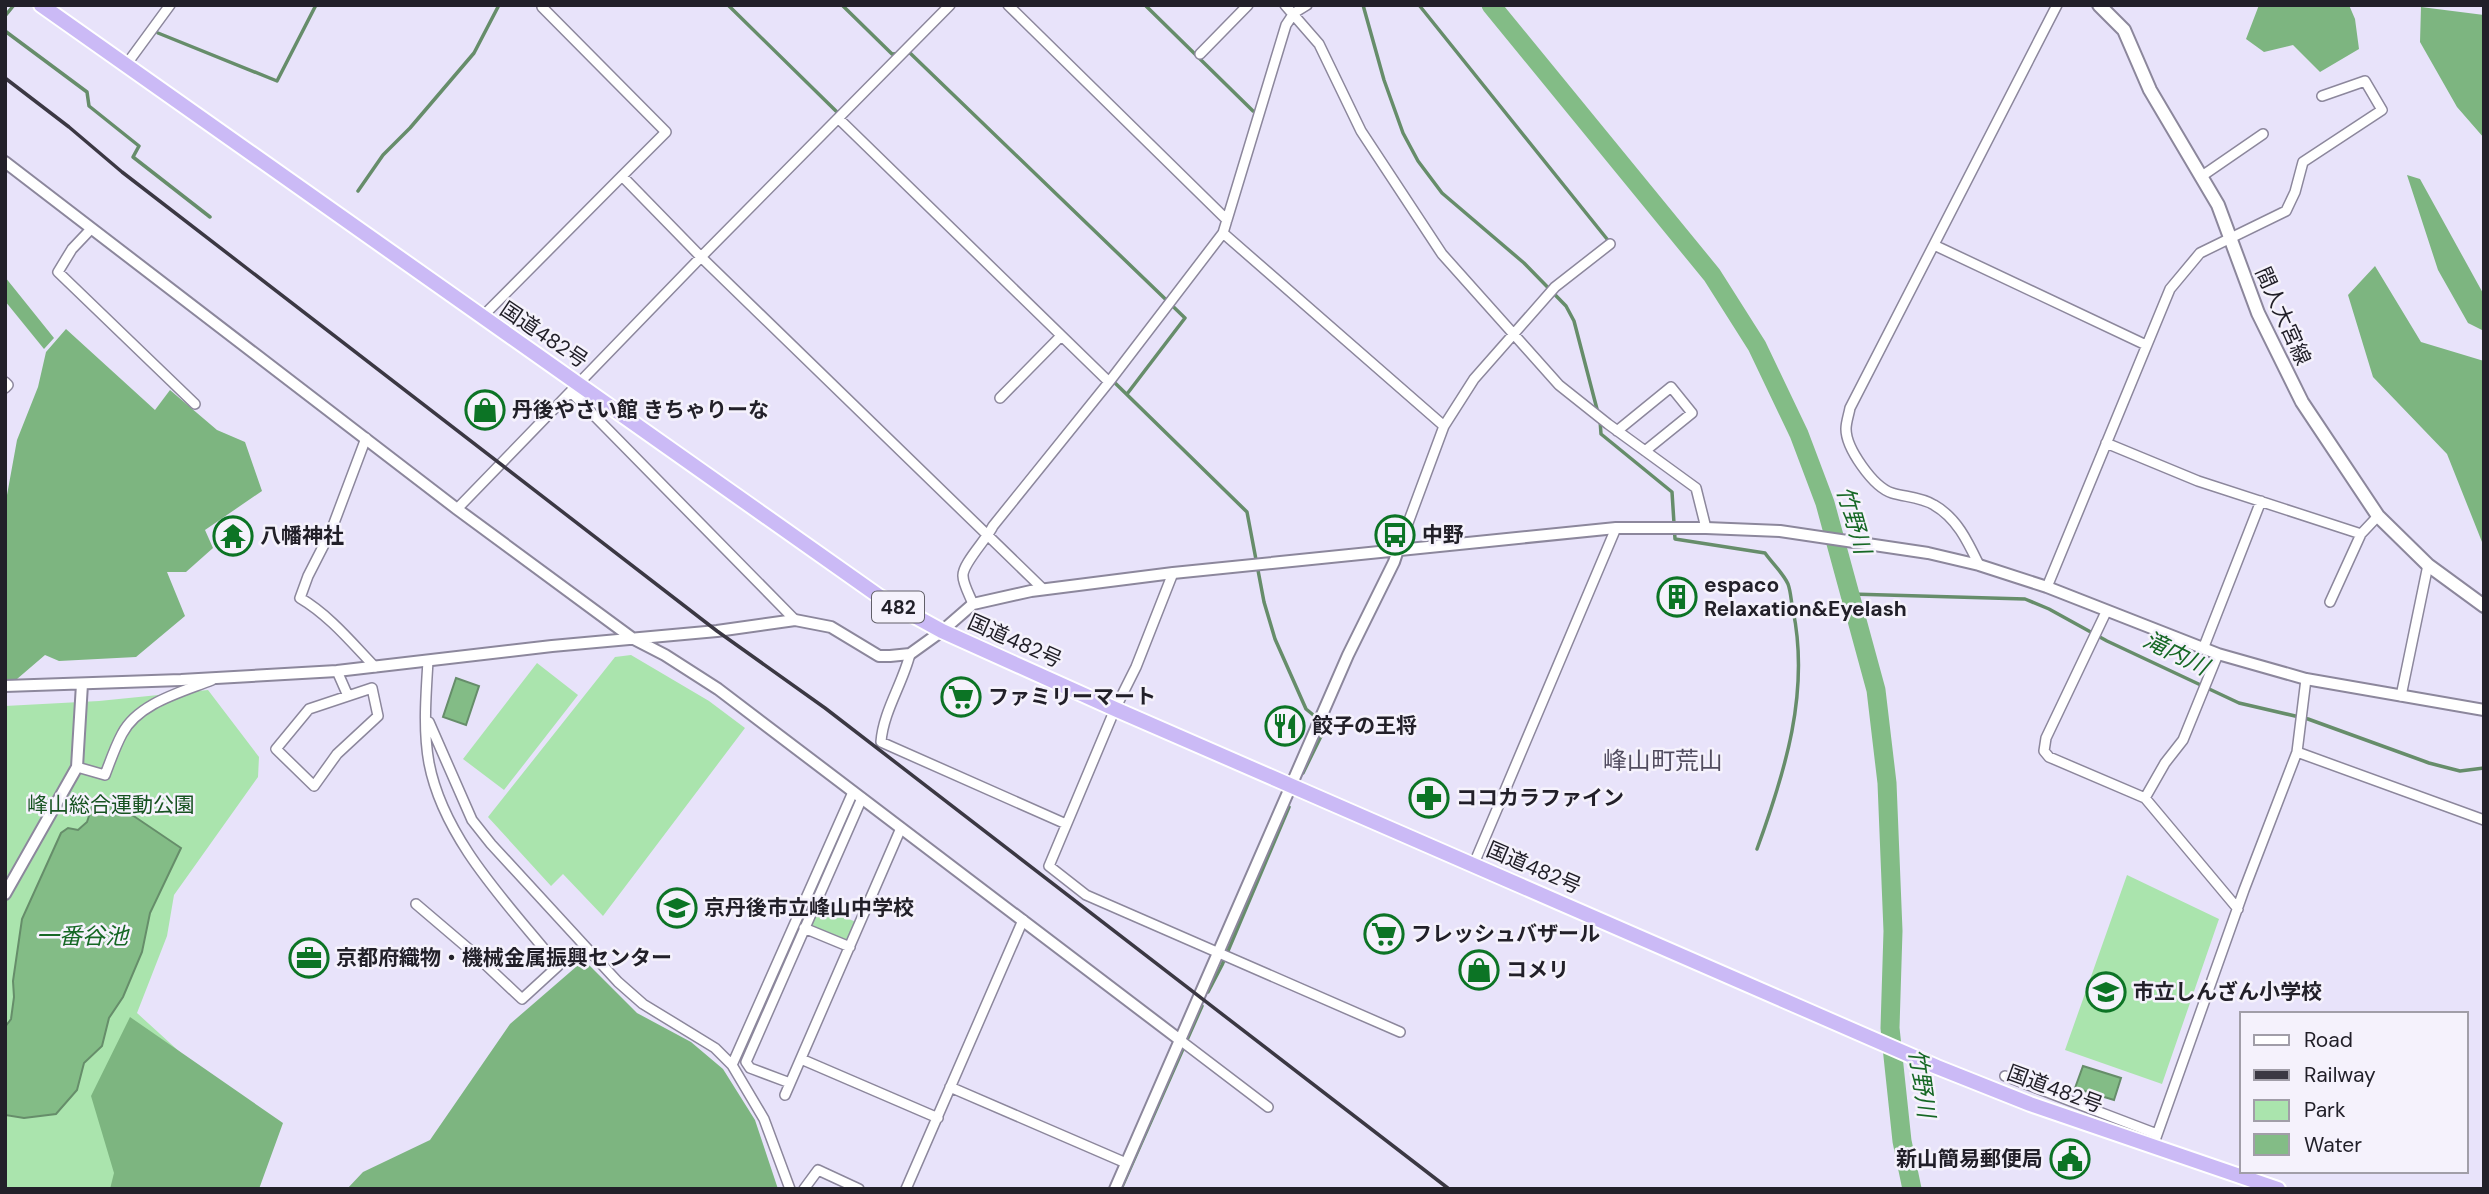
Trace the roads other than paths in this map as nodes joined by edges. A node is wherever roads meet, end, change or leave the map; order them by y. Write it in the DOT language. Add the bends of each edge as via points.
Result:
graph roads {
  1 [pos="41,5"];
  2 [pos="170,5"];
  3 [pos="950,5"];
  4 [pos="1008,5"];
  5 [pos="1248,5"];
  6 [pos="1285,5"];
  7 [pos="1307,5"];
  8 [pos="2057,5"];
  9 [pos="2099,5"];
  10 [pos="542,7"];
  11 [pos="1294,13"];
  12 [pos="1200,54"];
  13 [pos="126,65"];
  14 [pos="2322,96"];
  15 [pos="839,119"];
  16 [pos="2263,134"];
  17 [pos="5,162"];
  18 [pos="622,176"];
  19 [pos="2202,176"];
  20 [pos="1227,220"];
  21 [pos="91,229"];
  22 [pos="1223,233"];
  23 [pos="2231,236"];
  24 [pos="1610,244"];
  25 [pos="1934,245"];
  26 [pos="701,257"];
  27 [pos="481,318"];
  28 [pos="1512,334"];
  29 [pos="1061,335"];
  30 [pos="2146,345"];
  31 [pos="5,382"];
  32 [pos="1109,382"];
  33 [pos="5,388"];
  34 [pos="575,389"];
  35 [pos="1000,398"];
  36 [pos="195,404"];
  37 [pos="1444,426"];
  38 [pos="1617,431"];
  39 [pos="366,438"];
  40 [pos="2106,443"];
  41 [pos="1645,451"];
  42 [pos="2261,501"];
  43 [pos="457,509"];
  44 [pos="2378,516"];
  45 [pos="1616,527"];
  46 [pos="1706,528"];
  47 [pos="2361,534"];
  48 [pos="989,536"];
  49 [pos="1398,550"];
  50 [pos="1979,565"];
  51 [pos="2428,565"];
  52 [pos="1172,573"];
  53 [pos="2047,587"];
  54 [pos="1043,589"];
  55 [pos="2330,602"];
  56 [pos="973,604"];
  57 [pos="2484,606"];
  58 [pos="2106,612"];
  59 [pos="795,620"];
  60 [pos="942,631"];
  61 [pos="632,638"];
  62 [pos="2203,649"];
  63 [pos="910,654"];
  64 [pos="2218,654"];
  65 [pos="428,661"];
  66 [pos="375,667"];
  67 [pos="337,671"];
  68 [pos="215,678"];
  69 [pos="2306,679"];
  70 [pos="82,684"];
  71 [pos="5,686"];
  72 [pos="348,696"];
  73 [pos="2401,696"];
  74 [pos="1115,709"];
  75 [pos="2484,710"];
  76 [pos="426,715"];
  77 [pos="2297,752"];
  78 [pos="77,767"];
  79 [pos="1291,786"];
  80 [pos="857,795"];
  81 [pos="2145,798"];
  82 [pos="2484,820"];
  83 [pos="1066,824"];
  84 [pos="901,828"];
  85 [pos="1473,866"];
  86 [pos="5,894"];
  87 [pos="416,904"];
  88 [pos="2238,909"];
  89 [pos="1023,920"];
  90 [pos="804,928"];
  91 [pos="850,947"];
  92 [pos="1219,953"];
  93 [pos="1400,1032"];
  94 [pos="1180,1040"];
  95 [pos="801,1059"];
  96 [pos="732,1065"];
  97 [pos="2005,1076"];
  98 [pos="789,1083"];
  99 [pos="950,1087"];
  100 [pos="785,1095"];
  101 [pos="1268,1107"];
  102 [pos="938,1118"];
  103 [pos="2155,1140"];
  104 [pos="1126,1163"];
  105 [pos="790,1189"];
  106 [pos="804,1189"];
  107 [pos="859,1189"];
  108 [pos="906,1189"];
  109 [pos="1115,1189"];
  110 [pos="2278,1189"];
  1 -- 13 [label="highway, 国道482号 / 482"];
  2 -- 13 [label="street"];
  3 -- 15 [label="street"];
  4 -- 20 [label="street"];
  5 -- 12 [label="street"];
  6 -- 11 [label="street"];
  7 -- 11 [label="street"];
  8 -- 25 [label="street"];
  9 -- 19 [label="main road, 間人大宮線" via="2124,30 2150,90"];
  10 -- 18 [label="street" via="666,132"];
  11 -- 20 [label="street" via="1286,25"];
  11 -- 28 [label="street" via="1319,44 1361,131 1443,254"];
  13 -- 27 [label="highway, 国道482号 / 482"];
  14 -- 23 [label="street" via="2365,81 2382,110 2303,162 2286,211"];
  15 -- 26 [label="street"];
  15 -- 29 [label="street"];
  16 -- 19 [label="street"];
  17 -- 21 [label="street"];
  18 -- 26 [label="street"];
  18 -- 27 [label="street"];
  19 -- 23 [label="main road, 間人大宮線"];
  20 -- 22 [label="street"];
  21 -- 36 [label="street" via="58,272"];
  21 -- 39 [label="street"];
  22 -- 32 [label="street"];
  22 -- 37 [label="street"];
  23 -- 30 [label="street" via="2200,253 2170,289"];
  23 -- 44 [label="main road, 間人大宮線" via="2258,313 2302,402"];
  24 -- 28 [label="street" via="1555,287"];
  25 -- 30 [label="street"];
  25 -- 50 [label="street" via="1850,408 1845,430 1870,479 1882,489 1934,505 1964,534"];
  26 -- 34 [label="street"];
  26 -- 48 [label="street"];
  27 -- 34 [label="highway, 国道482号 / 482"];
  28 -- 37 [label="street" via="1474,379"];
  28 -- 38 [label="street" via="1559,385"];
  29 -- 32 [label="street"];
  29 -- 35 [label="street"];
  30 -- 40 [label="street"];
  31 -- 33 [label="street"];
  32 -- 48 [label="street"];
  34 -- 43 [label="street"];
  34 -- 59 [label="street"];
  34 -- 60 [label="highway, 国道482号 / 482" via="880,597"];
  37 -- 49 [label="street"];
  38 -- 41 [label="street"];
  38 -- 41 [label="street" via="1671,387 1692,412"];
  39 -- 43 [label="street"];
  39 -- 66 [label="street" via="300,598"];
  40 -- 42 [label="street"];
  40 -- 53 [label="street"];
  41 -- 46 [label="street" via="1696,488"];
  42 -- 47 [label="street"];
  42 -- 62 [label="street"];
  43 -- 61 [label="street"];
  44 -- 47 [label="street"];
  44 -- 51 [label="main road, 間人大宮線"];
  45 -- 46 [label="street"];
  45 -- 49 [label="street"];
  45 -- 85 [label="street"];
  46 -- 50 [label="street" via="1780,531"];
  47 -- 55 [label="street"];
  48 -- 54 [label="street"];
  48 -- 56 [label="street" via="962,577"];
  49 -- 52 [label="street"];
  49 -- 79 [label="street"];
  50 -- 53 [label="street"];
  51 -- 57 [label="main road, 間人大宮線"];
  51 -- 73 [label="street"];
  52 -- 54 [label="street"];
  52 -- 74 [label="street"];
  53 -- 58 [label="street"];
  54 -- 56 [label="street"];
  56 -- 60 [label="street"];
  58 -- 62 [label="street"];
  58 -- 81 [label="street" via="2044,751"];
  59 -- 61 [label="street"];
  59 -- 63 [label="street" via="831,627 879,656"];
  60 -- 63 [label="street"];
  60 -- 74 [label="highway, 国道482号 / 482"];
  61 -- 65 [label="street"];
  61 -- 80 [label="street" via="718,689"];
  62 -- 64 [label="street"];
  63 -- 83 [label="street" via="881,741"];
  64 -- 69 [label="street"];
  64 -- 81 [label="street" via="2183,740"];
  65 -- 66 [label="street"];
  65 -- 76 [label="street"];
  66 -- 67 [label="street"];
  67 -- 68 [label="street"];
  67 -- 72 [label="street"];
  68 -- 70 [label="street"];
  68 -- 78 [label="street" via="165,699 135,718 123,732 105,775"];
  69 -- 73 [label="street"];
  69 -- 77 [label="street"];
  70 -- 71 [label="street"];
  70 -- 78 [label="street"];
  72 -- 72 [label="street" via="309,709 276,749 314,786 337,754 378,716 372,688"];
  73 -- 75 [label="street"];
  74 -- 79 [label="highway, 国道482号 / 482"];
  74 -- 83 [label="street"];
  76 -- 87 [label="street" via="429,764 465,849 558,966 522,999"];
  76 -- 96 [label="street" via="472,820 491,844 618,982 643,1004 715,1048"];
  77 -- 82 [label="street"];
  77 -- 88 [label="street"];
  78 -- 86 [label="street"];
  79 -- 85 [label="highway, 国道482号 / 482"];
  79 -- 92 [label="street"];
  80 -- 84 [label="street"];
  80 -- 90 [label="street"];
  80 -- 96 [label="street"];
  81 -- 88 [label="street"];
  83 -- 92 [label="street" via="1049,866 1086,895"];
  84 -- 89 [label="street"];
  84 -- 91 [label="street"];
  85 -- 103 [label="highway, 国道482号 / 482" via="1937,1067 2030,1104"];
  88 -- 103 [label="street"];
  89 -- 94 [label="street"];
  89 -- 99 [label="street"];
  90 -- 91 [label="street"];
  90 -- 98 [label="street" via="746,1062 750,1068"];
  91 -- 95 [label="street"];
  92 -- 93 [label="street"];
  92 -- 94 [label="street"];
  94 -- 101 [label="street"];
  94 -- 104 [label="street"];
  95 -- 98 [label="street"];
  95 -- 102 [label="street"];
  96 -- 105 [label="street" via="764,1118"];
  97 -- 103 [label="street"];
  98 -- 100 [label="street"];
  99 -- 102 [label="street"];
  99 -- 104 [label="street"];
  102 -- 108 [label="street"];
  103 -- 110 [label="highway, 国道482号 / 482"];
  104 -- 109 [label="street"];
  106 -- 107 [label="street" via="818,1170"];
}
